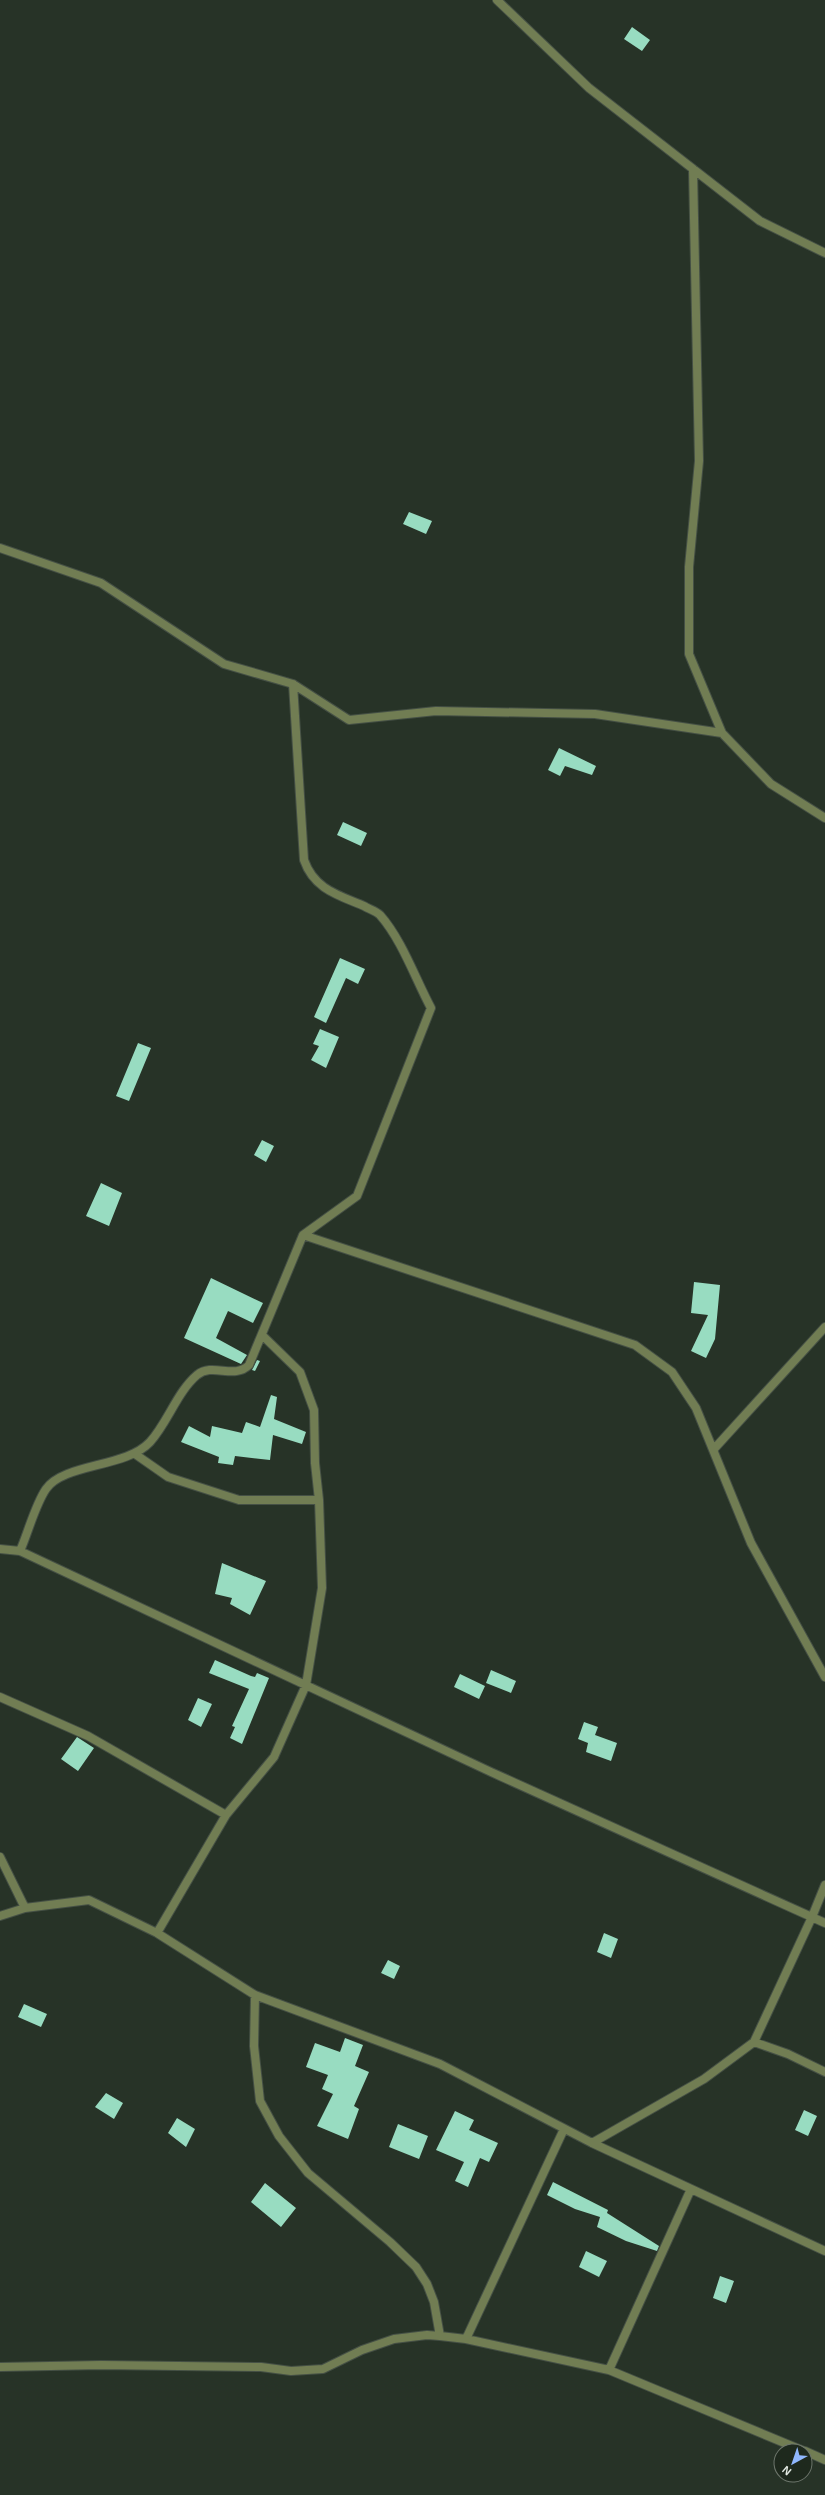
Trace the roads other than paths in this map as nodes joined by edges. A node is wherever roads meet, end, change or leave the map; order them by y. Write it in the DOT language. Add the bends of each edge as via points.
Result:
graph roads {
  1 [pos="497,0"];
  2 [pos="693,169"];
  3 [pos="825,253"];
  4 [pos="0,548"];
  5 [pos="293,684"];
  6 [pos="722,733"];
  7 [pos="825,818"];
  8 [pos="303,1235"];
  9 [pos="825,1328"];
  10 [pos="262,1335"];
  11 [pos="714,1449"];
  12 [pos="135,1454"];
  13 [pos="319,1500"];
  14 [pos="0,1550"];
  15 [pos="20,1551"];
  16 [pos="825,1677"];
  17 [pos="306,1685"];
  18 [pos="0,1697"];
  19 [pos="226,1815"];
  20 [pos="0,1857"];
  21 [pos="825,1885"];
  22 [pos="25,1908"];
  23 [pos="0,1916"];
  24 [pos="812,1917"];
  25 [pos="825,1923"];
  26 [pos="157,1933"];
  27 [pos="254,1995"];
  28 [pos="754,2042"];
  29 [pos="825,2072"];
  30 [pos="564,2129"];
  31 [pos="592,2143"];
  32 [pos="692,2188"];
  33 [pos="825,2251"];
  34 [pos="440,2336"];
  35 [pos="466,2339"];
  36 [pos="0,2367"];
  37 [pos="609,2370"];
  38 [pos="785,2443"];
  39 [pos="813,2455"];
  40 [pos="825,2460"];
  1 -- 2 [label="street" via="589,88"];
  2 -- 3 [label="street" via="760,221"];
  2 -- 6 [label="street" via="699,461 689,567 689,654"];
  4 -- 5 [label="street" via="101,583 224,664"];
  5 -- 6 [label="street" via="349,720 436,711 596,714"];
  5 -- 8 [label="street" via="304,860 308,872 316,882 378,913 396,935 431,1008 357,1196"];
  6 -- 7 [label="street" via="771,784"];
  8 -- 10 [label="street"];
  8 -- 11 [label="street" via="634,1345 672,1372 696,1408"];
  9 -- 11 [label="street"];
  10 -- 12 [label="street" via="245,1369 236,1372 205,1370 198,1374 150,1442"];
  10 -- 13 [label="street" via="300,1372 314,1410"];
  11 -- 16 [label="street" via="751,1543"];
  12 -- 13 [label="street" via="168,1477 239,1500"];
  12 -- 15 [label="street" via="61,1477 46,1488"];
  13 -- 17 [label="street" via="322,1588"];
  14 -- 15 [label="street"];
  15 -- 17 [label="street"];
  17 -- 19 [label="street" via="274,1757"];
  17 -- 24 [label="street" via="498,1776"];
  18 -- 19 [label="street" via="88,1736"];
  19 -- 26 [label="street"];
  20 -- 22 [label="street"];
  21 -- 24 [label="street"];
  22 -- 23 [label="street"];
  22 -- 26 [label="street" via="89,1900"];
  24 -- 25 [label="street"];
  24 -- 28 [label="street"];
  26 -- 27 [label="street"];
  27 -- 30 [label="street" via="440,2064"];
  27 -- 34 [label="street" via="254,2046 260,2101 280,2136 308,2173 416,2267 427,2284 434,2302"];
  28 -- 29 [label="street" via="788,2054"];
  28 -- 31 [label="street" via="704,2079"];
  30 -- 31 [label="street"];
  30 -- 35 [label="street"];
  31 -- 32 [label="street"];
  32 -- 33 [label="street"];
  32 -- 37 [label="street"];
  34 -- 35 [label="street"];
  34 -- 36 [label="street" via="394,2338 323,2369 291,2371 261,2367 101,2365"];
  35 -- 37 [label="street"];
  37 -- 38 [label="street"];
  39 -- 40 [label="street"];
}
